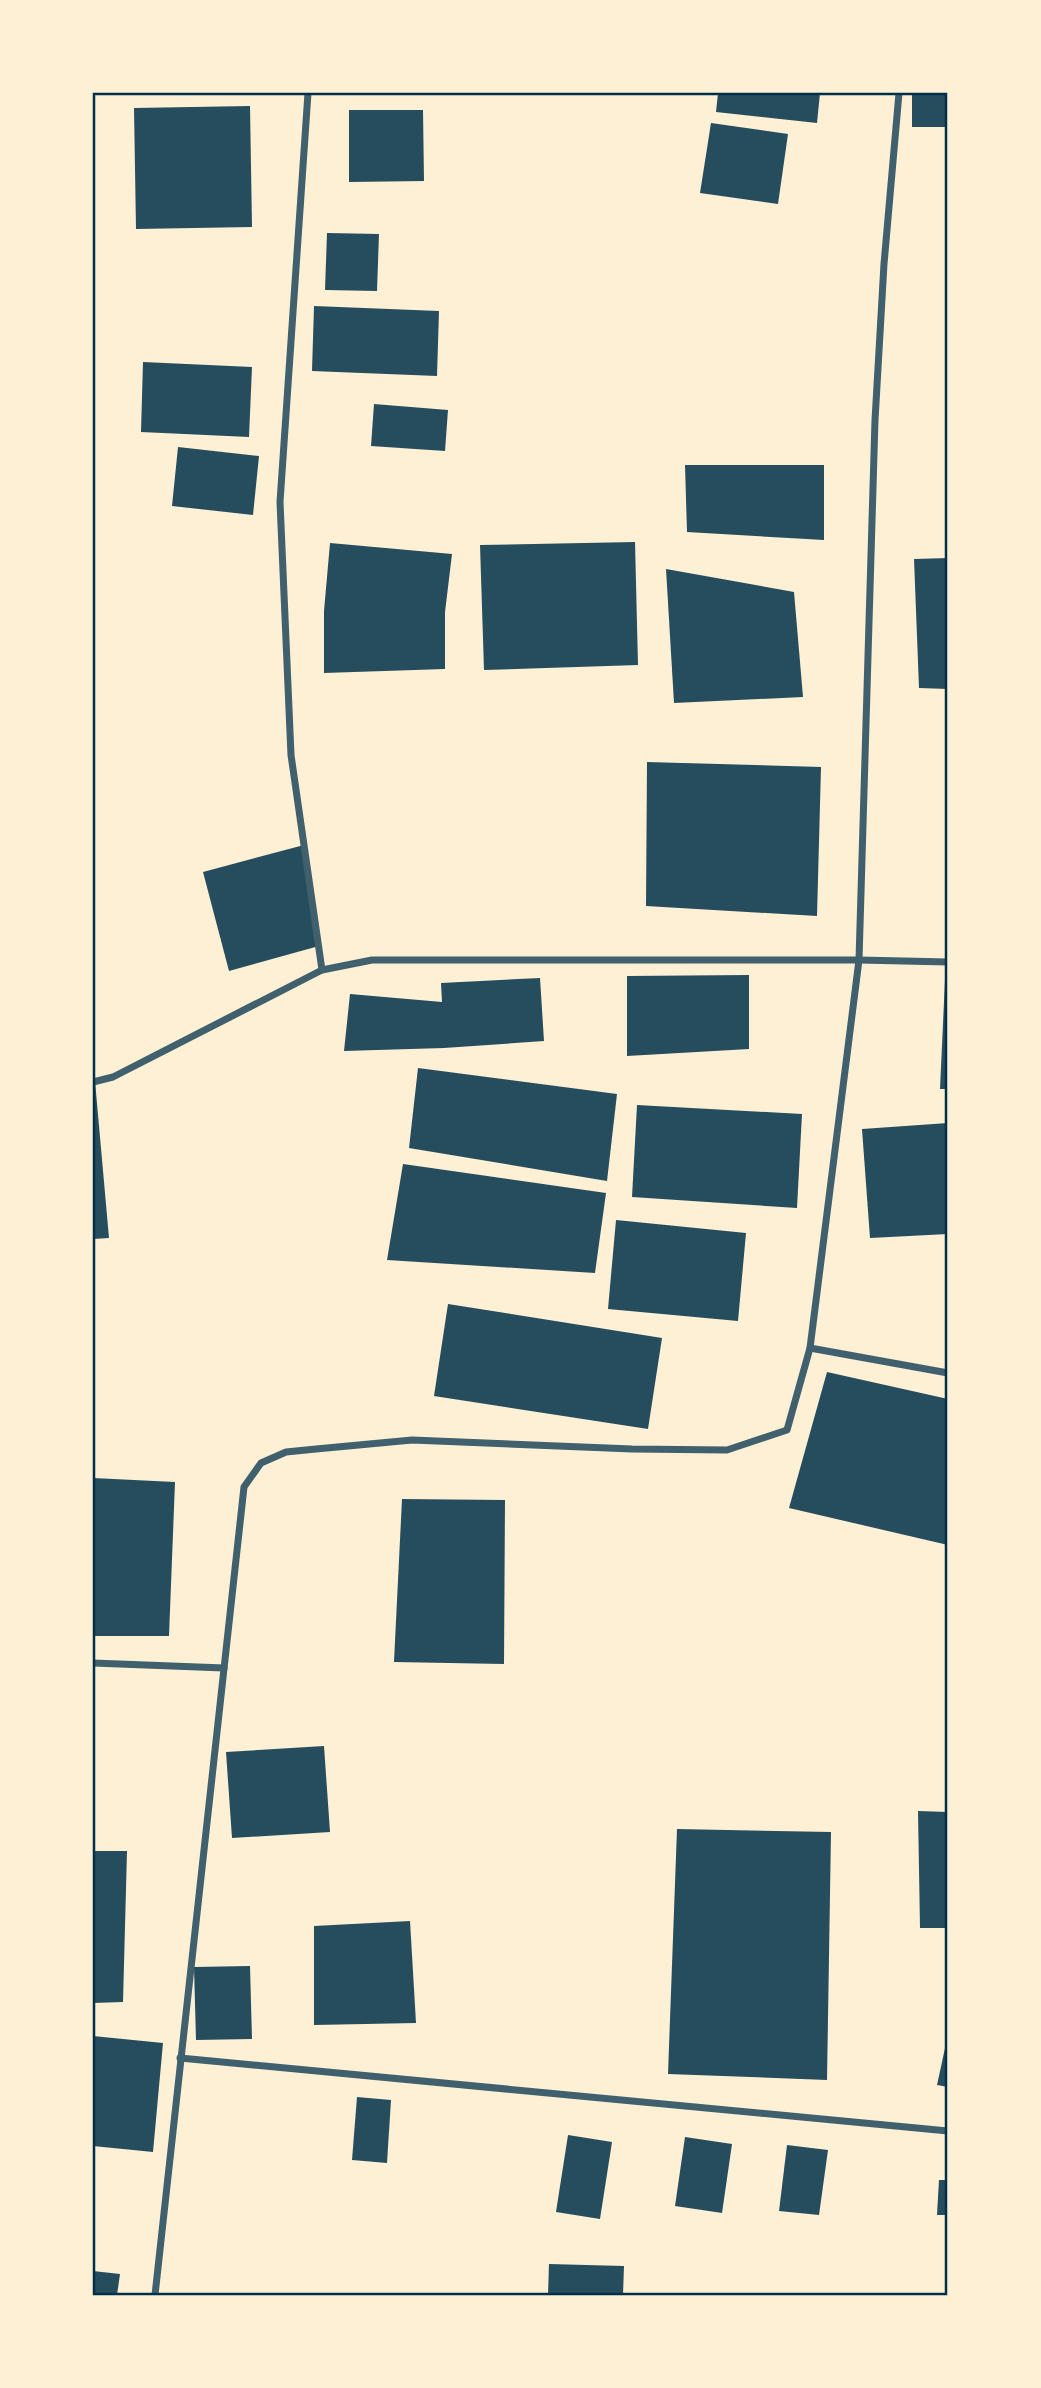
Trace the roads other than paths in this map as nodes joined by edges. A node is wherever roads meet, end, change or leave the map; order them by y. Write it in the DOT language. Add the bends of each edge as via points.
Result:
graph roads {
  1 [pos="308,93"];
  2 [pos="899,93"];
  3 [pos="859,960"];
  4 [pos="948,962"];
  5 [pos="322,970"];
  6 [pos="93,1082"];
  7 [pos="810,1348"];
  8 [pos="948,1373"];
  9 [pos="93,1663"];
  10 [pos="224,1668"];
  11 [pos="180,2058"];
  12 [pos="948,2131"];
  13 [pos="155,2295"];
  1 -- 5 [label="street" via="280,502 291,755"];
  2 -- 3 [label="street" via="875,420"];
  3 -- 4 [label="street"];
  3 -- 5 [label="street" via="372,960"];
  3 -- 7 [label="street"];
  5 -- 6 [label="street" via="113,1077"];
  7 -- 8 [label="street"];
  7 -- 10 [label="street" via="787,1430 727,1450 412,1440 286,1452 261,1463 244,1487"];
  9 -- 10 [label="street"];
  10 -- 11 [label="street"];
  11 -- 12 [label="street"];
  11 -- 13 [label="street"];
}
